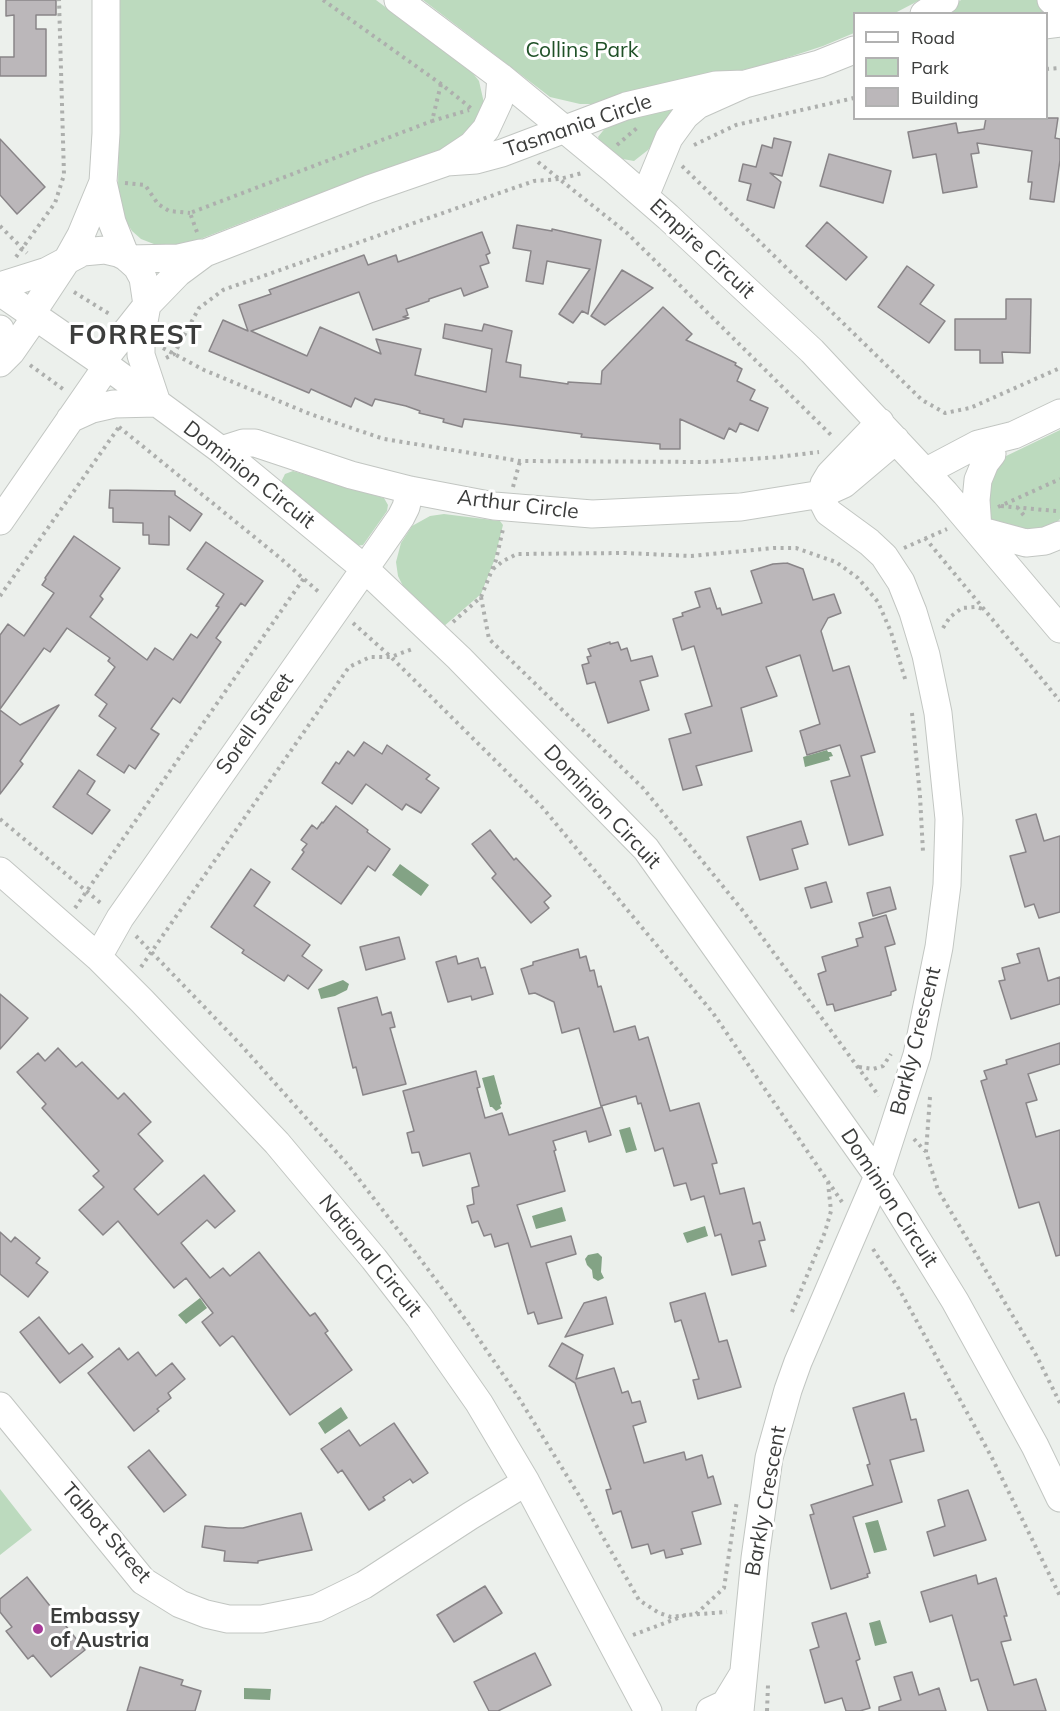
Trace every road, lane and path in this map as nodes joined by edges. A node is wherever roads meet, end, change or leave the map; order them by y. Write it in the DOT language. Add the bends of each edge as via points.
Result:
graph roads {
  1 [pos="59,0"];
  2 [pos="106,0"];
  3 [pos="324,0"];
  4 [pos="398,0"];
  5 [pos="945,0"];
  6 [pos="1051,0"];
  7 [pos="1060,8"];
  8 [pos="927,12"];
  9 [pos="359,25"];
  10 [pos="853,51"];
  11 [pos="853,56"];
  12 [pos="819,64"];
  13 [pos="501,76"];
  14 [pos="441,84"];
  15 [pos="745,84"];
  16 [pos="853,98"];
  17 [pos="473,109"];
  18 [pos="632,116"];
  19 [pos="432,121"];
  20 [pos="564,129"];
  21 [pos="691,146"];
  22 [pos="663,148"];
  23 [pos="601,159"];
  24 [pos="447,162"];
  25 [pos="104,182"];
  26 [pos="645,196"];
  27 [pos="190,213"];
  28 [pos="0,226"];
  29 [pos="627,233"];
  30 [pos="206,253"];
  31 [pos="127,258"];
  32 [pos="67,260"];
  33 [pos="0,286"];
  34 [pos="0,292"];
  35 [pos="147,304"];
  36 [pos="34,314"];
  37 [pos="158,344"];
  38 [pos="3,345"];
  39 [pos="174,354"];
  40 [pos="104,364"];
  41 [pos="1060,368"];
  42 [pos="148,377"];
  43 [pos="146,403"];
  44 [pos="81,410"];
  45 [pos="1060,413"];
  46 [pos="119,427"];
  47 [pos="888,431"];
  48 [pos="1014,435"];
  49 [pos="838,442"];
  50 [pos="221,450"];
  51 [pos="820,452"];
  52 [pos="992,454"];
  53 [pos="520,461"];
  54 [pos="926,472"];
  55 [pos="410,490"];
  56 [pos="945,493"];
  57 [pos="822,494"];
  58 [pos="508,506"];
  59 [pos="1000,506"];
  60 [pos="1060,511"];
  61 [pos="0,521"];
  62 [pos="978,530"];
  63 [pos="1060,535"];
  64 [pos="925,538"];
  65 [pos="1060,542"];
  66 [pos="1007,564"];
  67 [pos="364,569"];
  68 [pos="493,569"];
  69 [pos="304,578"];
  70 [pos="0,596"];
  71 [pos="481,597"];
  72 [pos="336,608"];
  73 [pos="986,610"];
  74 [pos="942,629"];
  75 [pos="1060,629"];
  76 [pos="435,636"];
  77 [pos="391,657"];
  78 [pos="908,689"];
  79 [pos="1060,701"];
  80 [pos="912,712"];
  81 [pos="923,862"];
  82 [pos="0,871"];
  83 [pos="75,909"];
  84 [pos="98,957"];
  85 [pos="141,967"];
  86 [pos="891,1052"];
  87 [pos="859,1067"];
  88 [pos="932,1086"];
  89 [pos="896,1120"];
  90 [pos="926,1152"];
  91 [pos="878,1176"];
  92 [pos="865,1236"];
  93 [pos="867,1257"];
  94 [pos="1060,1403"];
  95 [pos="0,1406"];
  96 [pos="526,1482"];
  97 [pos="1060,1498"];
  98 [pos="1060,1596"];
  99 [pos="750,1610"];
  100 [pos="613,1643"];
  101 [pos="756,1676"];
  102 [pos="652,1709"];
  103 [pos="710,1711"];
  104 [pos="740,1711"];
  105 [pos="767,1711"];
  1 -- 28 [label="path" via="64,175 55,203 22,249"];
  2 -- 25 [label="street"];
  3 -- 9 [label="path"];
  4 -- 13 [label="street, Empire Circuit"];
  5 -- 8 [label="street"];
  6 -- 7 [label="street"];
  10 -- 12 [label="street, Tasmania Circle"];
  11 -- 12 [label="street"];
  12 -- 15 [label="street, Tasmania Circle"];
  13 -- 20 [label="street, Empire Circuit"];
  13 -- 24 [label="street, Tasmania Circle" via="499,101 486,129 472,145"];
  14 -- 19 [label="path"];
  15 -- 18 [label="street, Tasmania Circle" via="716,85"];
  15 -- 22 [label="street, Tasmania Circle" via="690,111"];
  16 -- 21 [label="path" via="736,125"];
  17 -- 19 [label="path"];
  18 -- 20 [label="street, Tasmania Circle"];
  18 -- 22 [label="path" via="654,144"];
  18 -- 23 [label="path"];
  19 -- 27 [label="path"];
  20 -- 23 [label="street, Empire Circuit"];
  20 -- 24 [label="street, Tasmania Circle" via="496,155"];
  22 -- 26 [label="street, Tasmania Circle"];
  22 -- 41 [label="path" via="922,400 945,413 970,408"];
  23 -- 26 [label="street, Empire Circuit"];
  23 -- 39 [label="path" via="590,171 534,181 223,290 199,308"];
  24 -- 30 [label="street, Tasmania Circle"];
  25 -- 27 [label="path" via="145,185 158,204 169,211"];
  25 -- 31 [label="street" via="112,222"];
  25 -- 32 [label="street"];
  26 -- 47 [label="street, Empire Circuit" via="812,351"];
  27 -- 30 [label="path"];
  29 -- 49 [label="path"];
  30 -- 31 [label="street, Tasmania Circle" via="179,258"];
  30 -- 35 [label="street, Tasmania Circle" via="178,273"];
  31 -- 32 [label="street" via="111,250 96,249"];
  31 -- 35 [label="street" via="143,278"];
  32 -- 33 [label="street" via="40,274"];
  32 -- 36 [label="street"];
  34 -- 36 [label="street, Dominion Circuit"];
  35 -- 40 [label="street"];
  35 -- 42 [label="street" via="140,345"];
  36 -- 38 [label="street"];
  36 -- 40 [label="street, Dominion Circuit"];
  37 -- 39 [label="path"];
  38 -- 44 [label="path"];
  39 -- 42 [label="path" via="155,363"];
  39 -- 53 [label="path" via="310,414 384,439"];
  40 -- 43 [label="street, Dominion Circuit"];
  40 -- 44 [label="street"];
  42 -- 43 [label="street"];
  43 -- 44 [label="street"];
  43 -- 46 [label="path"];
  43 -- 50 [label="street, Dominion Circuit"];
  44 -- 46 [label="path"];
  44 -- 61 [label="street"];
  45 -- 48 [label="street"];
  46 -- 69 [label="path"];
  46 -- 70 [label="path"];
  47 -- 54 [label="street, Empire Circuit"];
  47 -- 57 [label="street" via="830,474"];
  48 -- 52 [label="street"];
  48 -- 54 [label="street" via="978,444"];
  50 -- 55 [label="street, Arthur Circle" via="243,443 255,444"];
  50 -- 67 [label="street, Dominion Circuit"];
  51 -- 53 [label="path" via="706,462"];
  52 -- 56 [label="street"];
  52 -- 62 [label="street" via="978,480"];
  53 -- 58 [label="path"];
  54 -- 56 [label="street, Empire Circuit"];
  55 -- 58 [label="street, Arthur Circle"];
  55 -- 67 [label="street, Sorell Street" via="404,512"];
  56 -- 62 [label="street, Empire Circuit"];
  57 -- 58 [label="street, Arthur Circle" via="748,507 666,512 592,514"];
  57 -- 89 [label="street, Barkly Crescent" via="828,512 876,548 901,582 926,655 938,713 949,819 947,885 928,1008"];
  58 -- 68 [label="path"];
  59 -- 60 [label="path"];
  62 -- 63 [label="street" via="1026,543"];
  62 -- 66 [label="street, Empire Circuit"];
  64 -- 73 [label="path"];
  65 -- 66 [label="street" via="1038,558"];
  66 -- 75 [label="street, Empire Circuit"];
  67 -- 72 [label="street, Sorell Street"];
  67 -- 76 [label="street, Dominion Circuit"];
  68 -- 71 [label="path"];
  68 -- 78 [label="path" via="517,554 691,556 796,548 836,562 858,578 878,602"];
  69 -- 72 [label="path"];
  69 -- 83 [label="path"];
  71 -- 76 [label="path"];
  71 -- 87 [label="path" via="489,639 643,788 743,911"];
  72 -- 77 [label="path"];
  72 -- 84 [label="street, Sorell Street" via="120,918"];
  73 -- 74 [label="path" via="962,608"];
  73 -- 79 [label="path"];
  76 -- 77 [label="path"];
  76 -- 91 [label="street, Dominion Circuit" via="646,849"];
  77 -- 85 [label="path" via="370,657 349,667"];
  77 -- 92 [label="path" via="542,807 706,1004"];
  80 -- 81 [label="path"];
  82 -- 84 [label="street, National Circuit"];
  84 -- 96 [label="street, National Circuit" via="277,1143 354,1233 479,1403"];
  86 -- 87 [label="path" via="883,1066"];
  87 -- 89 [label="path"];
  88 -- 90 [label="path"];
  89 -- 90 [label="path"];
  89 -- 91 [label="street, Barkly Crescent"];
  90 -- 94 [label="path" via="938,1190 1036,1355"];
  91 -- 92 [label="street, Barkly Crescent"];
  91 -- 97 [label="street, Dominion Circuit" via="955,1300"];
  92 -- 93 [label="path"];
  92 -- 98 [label="path" via="899,1289 991,1456"];
  92 -- 99 [label="street, Barkly Crescent" via="798,1362 788,1390 770,1458"];
  95 -- 96 [label="street, Talbot Street" via="143,1581 180,1604 228,1619 262,1619 316,1608 364,1585"];
  96 -- 100 [label="street, National Circuit"];
  99 -- 100 [label="path" via="686,1615"];
  99 -- 101 [label="street, Barkly Crescent"];
  100 -- 102 [label="street, National Circuit"];
  101 -- 103 [label="street" via="725,1704"];
  101 -- 104 [label="street, Barkly Crescent"];
  101 -- 105 [label="path"];
}
